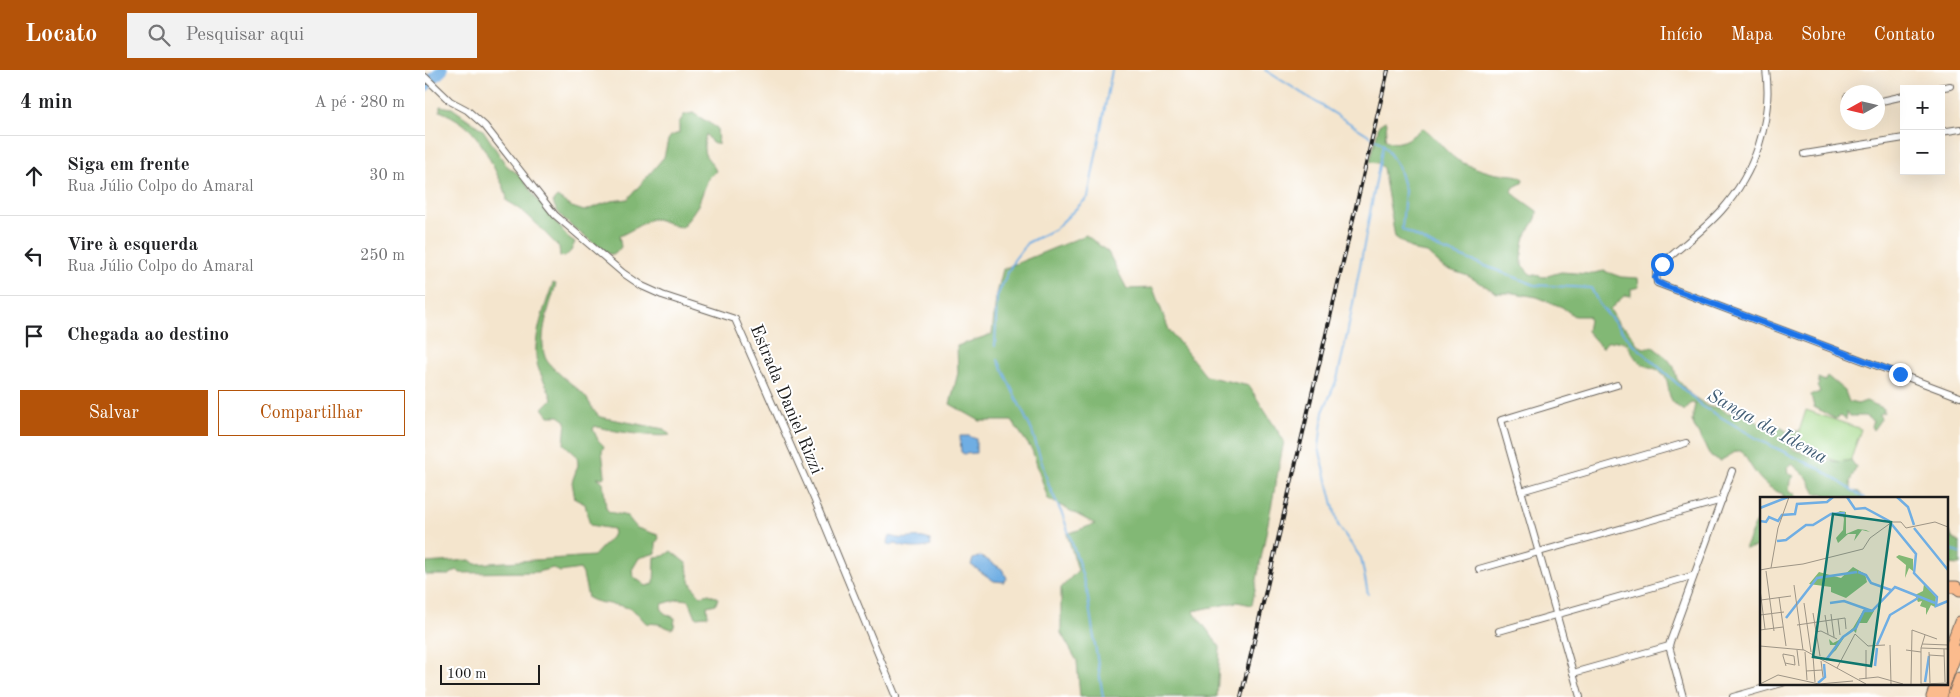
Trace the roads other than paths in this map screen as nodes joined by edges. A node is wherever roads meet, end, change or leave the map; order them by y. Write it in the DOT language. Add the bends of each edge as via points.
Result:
graph roads {
  1 [pos="1766,70"];
  2 [pos="425,77"];
  3 [pos="1950,86"];
  4 [pos="1945,87"];
  5 [pos="1900,97"];
  6 [pos="1885,100"];
  7 [pos="1960,129"];
  8 [pos="1945,131"];
  9 [pos="1900,139"];
  10 [pos="1805,154"];
  11 [pos="1617,385"];
  12 [pos="1960,397"];
  13 [pos="1686,443"];
  14 [pos="1732,471"];
  15 [pos="1521,491"];
  16 [pos="1722,500"];
  17 [pos="1538,552"];
  18 [pos="1479,570"];
  19 [pos="1692,576"];
  20 [pos="1947,587"];
  21 [pos="1960,590"];
  22 [pos="1557,616"];
  23 [pos="1960,622"];
  24 [pos="1499,631"];
  25 [pos="1960,644"];
  26 [pos="1669,646"];
  27 [pos="1947,656"];
  28 [pos="1573,673"];
  29 [pos="1960,678"];
  30 [pos="1947,679"];
  31 [pos="1779,684"];
  32 [pos="1937,684"];
  33 [pos="1945,684"];
  34 [pos="1741,696"];
  35 [pos="896,697"];
  36 [pos="1580,697"];
  37 [pos="1683,697"];
  38 [pos="1733,697"];
  39 [pos="1932,697"];
  40 [pos="1941,697"];
  41 [pos="1953,697"];
  1 -- 12 [label="street" via="1767,107 1747,176 1722,211 1662,264 1656,272 1657,282"];
  2 -- 35 [label="street, Estrada Daniel Rizzi" via="485,126 555,215 623,273 662,295 735,319"];
  3 -- 4 [label="street"];
  5 -- 6 [label="street"];
  7 -- 8 [label="street"];
  9 -- 10 [label="street"];
  11 -- 15 [label="street" via="1501,420"];
  13 -- 15 [label="street"];
  14 -- 16 [label="street"];
  15 -- 17 [label="street"];
  16 -- 17 [label="street"];
  16 -- 19 [label="street"];
  17 -- 18 [label="street"];
  17 -- 22 [label="street"];
  19 -- 22 [label="street"];
  19 -- 26 [label="street"];
  20 -- 21 [label="highway"];
  22 -- 24 [label="street"];
  22 -- 28 [label="street"];
  23 -- 27 [label="highway"];
  25 -- 30 [label="highway"];
  26 -- 28 [label="street"];
  26 -- 37 [label="street"];
  28 -- 36 [label="street"];
  29 -- 41 [label="highway"];
  31 -- 34 [label="street"];
  32 -- 39 [label="highway"];
  33 -- 40 [label="highway"];
  34 -- 38 [label="street"];
}
